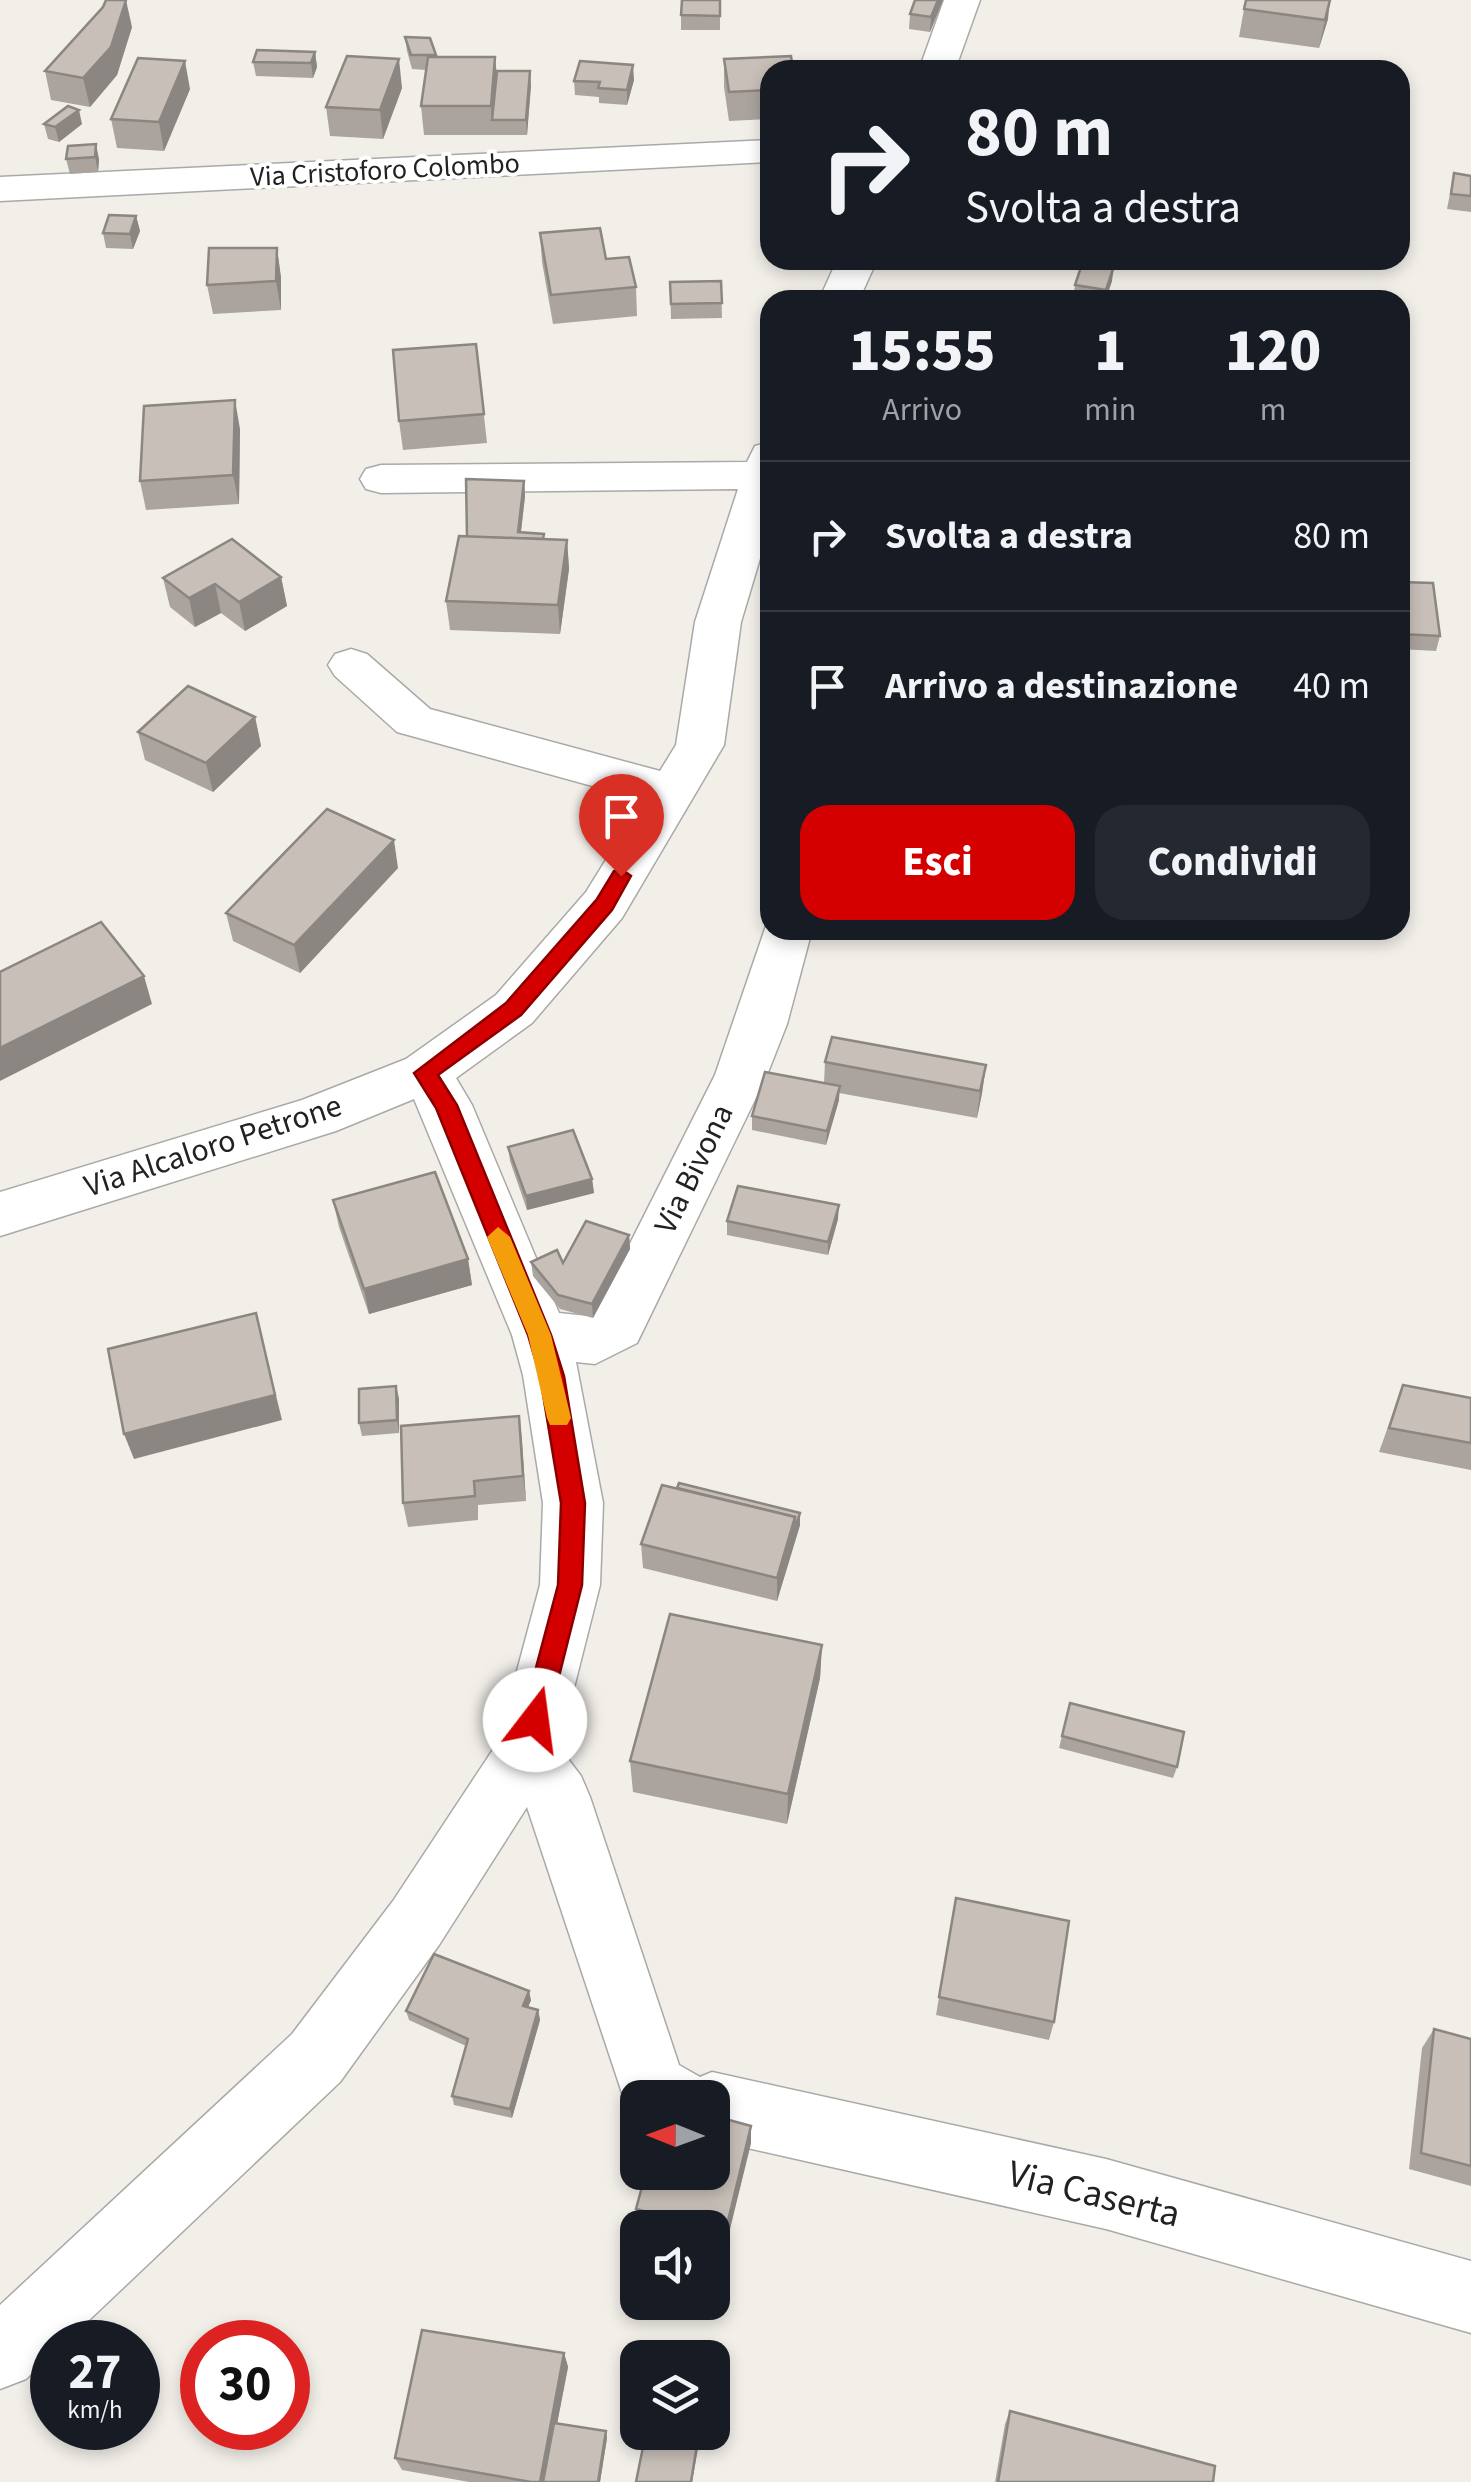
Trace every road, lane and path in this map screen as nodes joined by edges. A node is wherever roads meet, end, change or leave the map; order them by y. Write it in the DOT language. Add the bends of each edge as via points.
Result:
graph roads {
  1 [pos="962,0"];
  2 [pos="941,60"];
  3 [pos="760,151"];
  4 [pos="0,189"];
  5 [pos="760,466"];
  6 [pos="381,480"];
  7 [pos="760,488"];
  8 [pos="352,665"];
  9 [pos="672,792"];
  10 [pos="784,940"];
  11 [pos="425,1073"];
  12 [pos="0,1214"];
  13 [pos="540,1335"];
  14 [pos="526,1753"];
  15 [pos="650,2080"];
  16 [pos="730,2110"];
  17 [pos="1471,2297"];
  18 [pos="0,2353"];
  1 -- 2 [label="street"];
  3 -- 4 [label="street, Via Cristoforo Colombo"];
  5 -- 6 [label="street"];
  7 -- 9 [label="street, Via Alcaloro Petrone" via="718,622 700,745"];
  8 -- 9 [label="street" via="414,721"];
  9 -- 11 [label="street, Via Alcaloro Petrone" via="604,904 514,1009"];
  10 -- 13 [label="street, Via Bivona" via="741,1075 617,1326 595,1340"];
  11 -- 12 [label="street, Via Alcaloro Petrone" via="318,1116"];
  11 -- 13 [label="street" via="446,1105"];
  13 -- 14 [label="street" via="573,1503 572,1536 570,1585"];
  14 -- 15 [label="street" via="558,1798"];
  14 -- 18 [label="street" via="416,1923 316,2058"];
  16 -- 17 [label="street, Via Caserta" via="1106,2194"];
}
